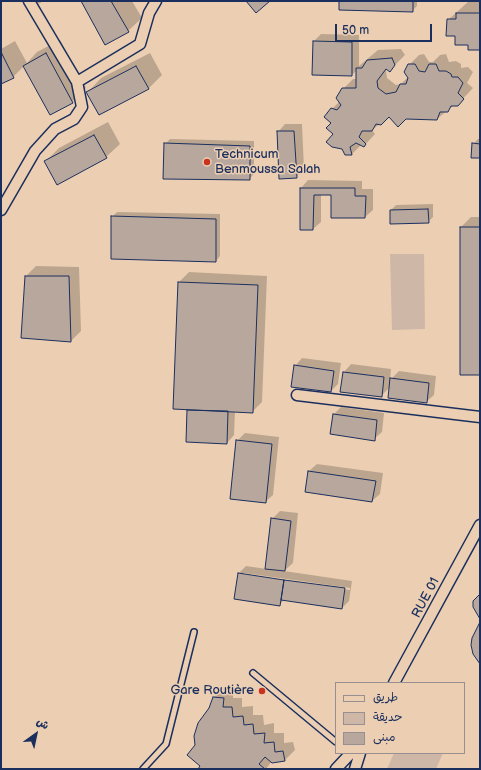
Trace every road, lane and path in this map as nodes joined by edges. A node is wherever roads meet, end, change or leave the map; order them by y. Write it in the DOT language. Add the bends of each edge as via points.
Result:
graph roads {
  1 [pos="29,1"];
  2 [pos="156,1"];
  3 [pos="77,82"];
  4 [pos="1,210"];
  5 [pos="297,395"];
  6 [pos="480,417"];
  7 [pos="480,525"];
  8 [pos="194,632"];
  9 [pos="254,673"];
  10 [pos="395,682"];
  11 [pos="335,741"];
  12 [pos="349,754"];
  13 [pos="360,754"];
  14 [pos="142,769"];
  15 [pos="336,769"];
  16 [pos="355,769"];
  1 -- 3 [label="street"];
  2 -- 3 [label="street" via="149,13 140,44"];
  3 -- 4 [label="street" via="82,107 74,119 55,129 35,151"];
  5 -- 6 [label="street"];
  7 -- 10 [label="street, RUE 01"];
  8 -- 14 [label="lane" via="166,744"];
  9 -- 11 [label="lane"];
  12 -- 15 [label="street"];
  13 -- 16 [label="street"];
}
